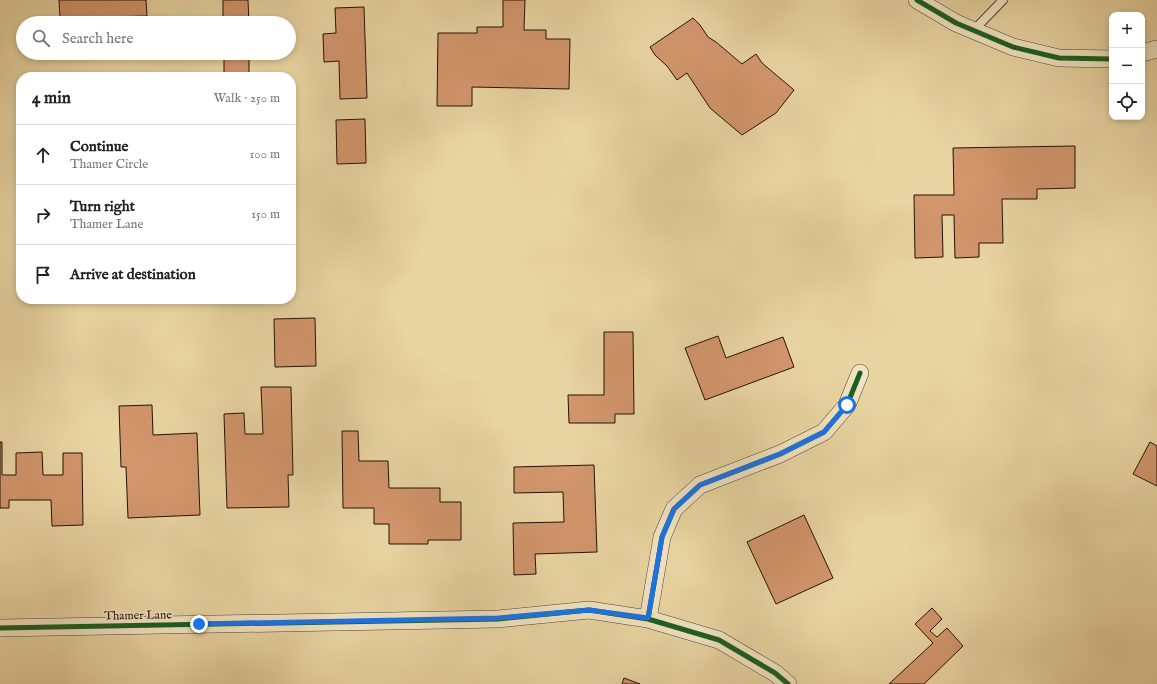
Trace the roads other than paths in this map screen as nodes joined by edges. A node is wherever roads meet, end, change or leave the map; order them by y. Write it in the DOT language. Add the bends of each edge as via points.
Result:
graph roads {
  1 [pos="917,0"];
  2 [pos="1003,0"];
  3 [pos="974,30"];
  4 [pos="1157,50"];
  5 [pos="1145,52"];
  6 [pos="1109,59"];
  7 [pos="860,373"];
  8 [pos="648,618"];
  9 [pos="0,628"];
  10 [pos="788,684"];
  1 -- 3 [label="street" via="956,23"];
  2 -- 3 [label="lane"];
  3 -- 6 [label="street" via="1013,47 1059,58"];
  4 -- 5 [label="street"];
  7 -- 8 [label="street" via="847,405 824,432 780,454 700,485 674,509 662,537"];
  8 -- 9 [label="street, Thamer Lane" via="589,610 498,618"];
  8 -- 10 [label="street, Thamer Lane" via="719,640 775,673"];
}
